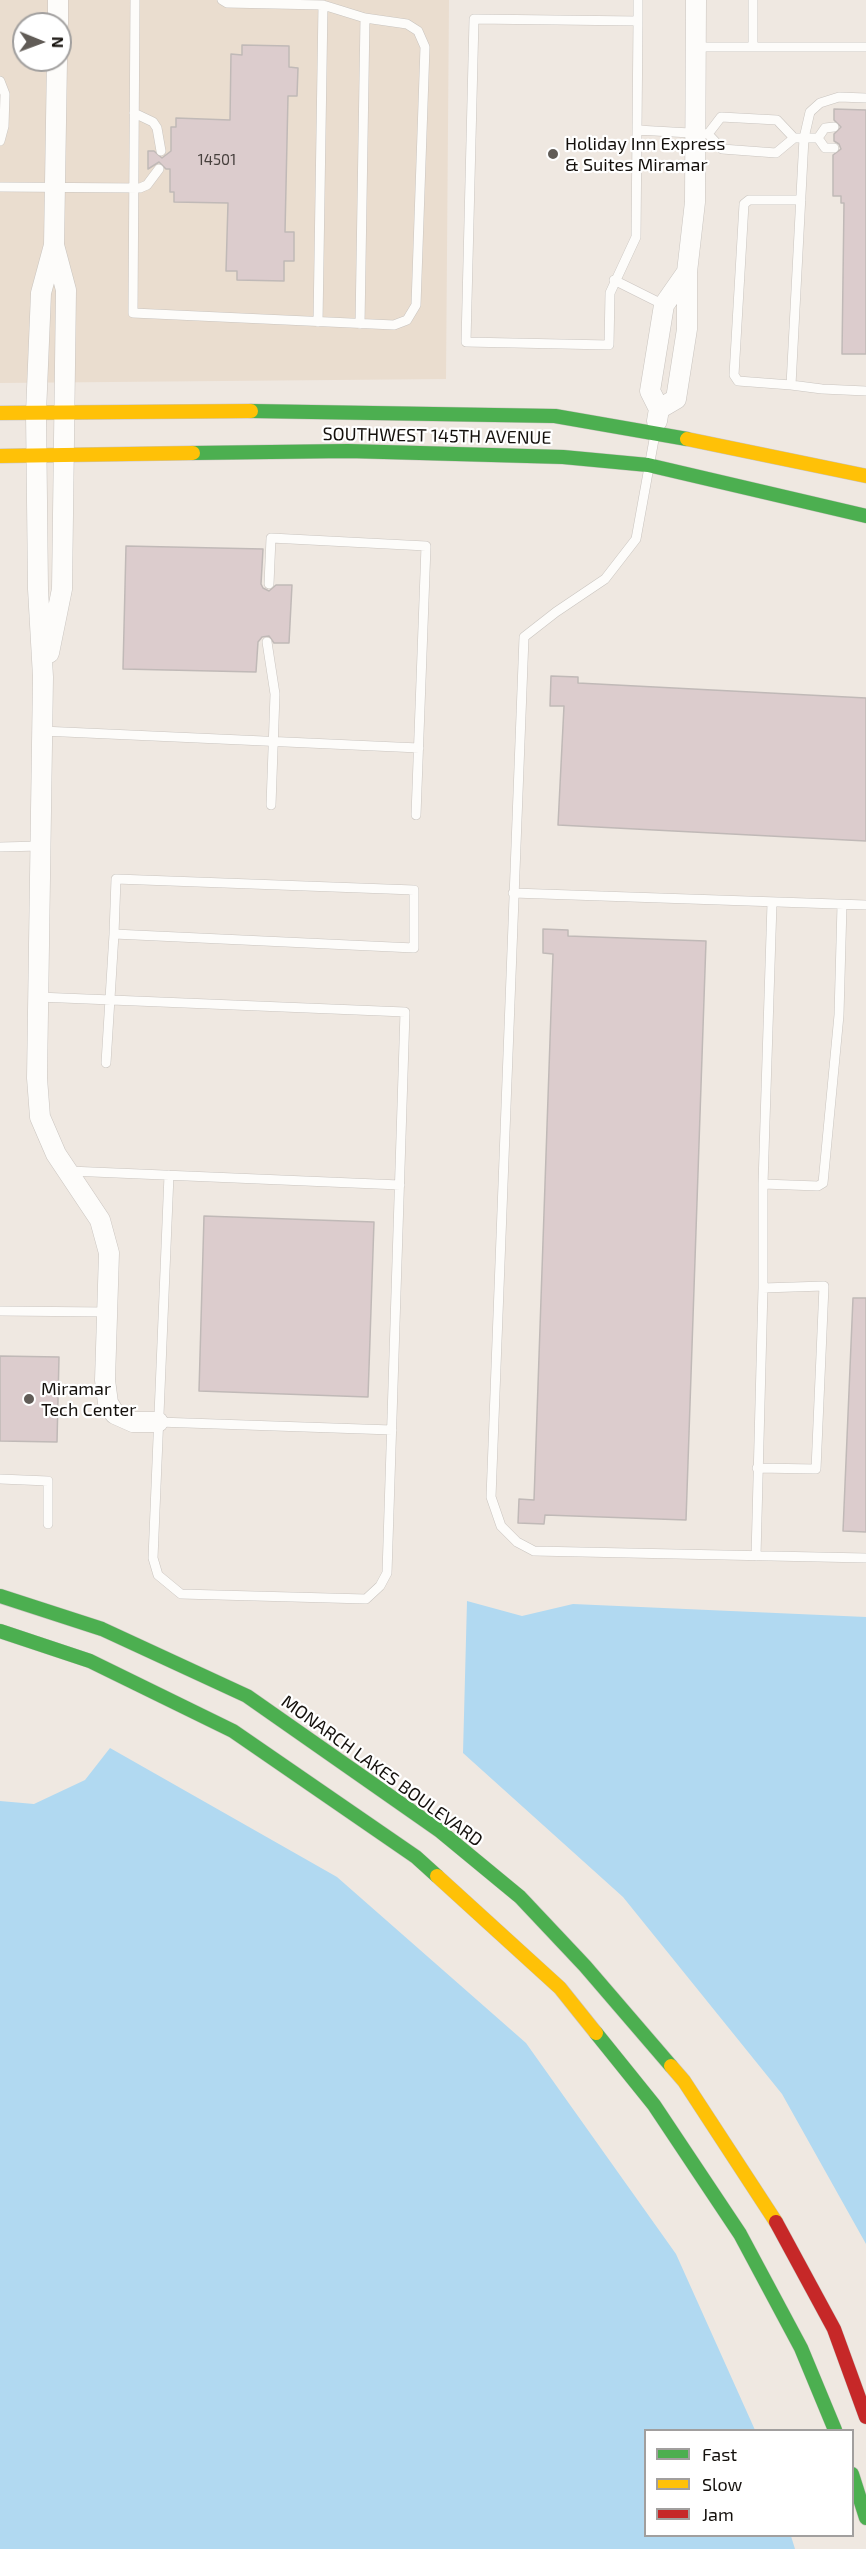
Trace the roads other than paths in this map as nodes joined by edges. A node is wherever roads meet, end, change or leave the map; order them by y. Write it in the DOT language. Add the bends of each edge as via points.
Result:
graph roads {
  1 [pos="135,0"];
  2 [pos="222,0"];
  3 [pos="638,0"];
  4 [pos="696,0"];
  5 [pos="753,0"];
  6 [pos="323,5"];
  7 [pos="365,18"];
  8 [pos="638,21"];
  9 [pos="753,46"];
  10 [pos="866,46"];
  11 [pos="696,47"];
  12 [pos="57,72"];
  13 [pos="0,81"];
  14 [pos="866,98"];
  15 [pos="134,113"];
  16 [pos="834,127"];
  17 [pos="637,130"];
  18 [pos="702,134"];
  19 [pos="794,138"];
  20 [pos="804,138"];
  21 [pos="818,138"];
  22 [pos="0,141"];
  23 [pos="834,148"];
  24 [pos="161,151"];
  25 [pos="159,169"];
  26 [pos="0,187"];
  27 [pos="55,188"];
  28 [pos="134,189"];
  29 [pos="801,200"];
  30 [pos="54,245"];
  31 [pos="687,272"];
  32 [pos="614,280"];
  33 [pos="664,305"];
  34 [pos="318,322"];
  35 [pos="360,324"];
  36 [pos="791,385"];
  37 [pos="866,391"];
  38 [pos="659,409"];
  39 [pos="0,413"];
  40 [pos="36,413"];
  41 [pos="64,413"];
  42 [pos="655,432"];
  43 [pos="37,455"];
  44 [pos="64,455"];
  45 [pos="0,456"];
  46 [pos="648,465"];
  47 [pos="866,476"];
  48 [pos="866,516"];
  49 [pos="269,584"];
  50 [pos="267,642"];
  51 [pos="43,677"];
  52 [pos="42,731"];
  53 [pos="273,742"];
  54 [pos="419,748"];
  55 [pos="271,805"];
  56 [pos="416,815"];
  57 [pos="41,846"];
  58 [pos="0,847"];
  59 [pos="513,893"];
  60 [pos="772,903"];
  61 [pos="842,905"];
  62 [pos="866,905"];
  63 [pos="114,934"];
  64 [pos="38,997"];
  65 [pos="109,999"];
  66 [pos="106,1063"];
  67 [pos="69,1171"];
  68 [pos="168,1175"];
  69 [pos="763,1184"];
  70 [pos="400,1185"];
  71 [pos="763,1288"];
  72 [pos="0,1311"];
  73 [pos="107,1312"];
  74 [pos="158,1422"];
  75 [pos="392,1430"];
  76 [pos="758,1468"];
  77 [pos="0,1479"];
  78 [pos="48,1524"];
  79 [pos="756,1556"];
  80 [pos="866,1558"];
  81 [pos="0,1596"];
  82 [pos="0,1631"];
  83 [pos="866,2416"];
  84 [pos="835,2429"];
  85 [pos="854,2481"];
  86 [pos="866,2518"];
  1 -- 15 [label="lane"];
  2 -- 6 [label="lane"];
  3 -- 8 [label="lane"];
  4 -- 11 [label="street"];
  5 -- 9 [label="lane"];
  6 -- 7 [label="lane"];
  6 -- 34 [label="lane"];
  7 -- 35 [label="lane"];
  7 -- 35 [label="lane" via="407,24 418,32 425,47 416,305 407,320 394,325"];
  8 -- 17 [label="lane"];
  8 -- 32 [label="lane" via="474,19 466,342 609,345 610,292"];
  9 -- 10 [label="lane"];
  9 -- 11 [label="lane"];
  11 -- 18 [label="street"];
  12 -- 27 [label="street"];
  13 -- 22 [label="lane" via="5,94"];
  14 -- 20 [label="lane" via="839,97 820,103 810,112"];
  15 -- 24 [label="lane" via="158,128"];
  15 -- 28 [label="lane"];
  16 -- 21 [label="lane" via="825,128"];
  17 -- 18 [label="lane"];
  17 -- 32 [label="lane" via="636,237"];
  18 -- 19 [label="lane" via="722,149 776,153"];
  18 -- 19 [label="lane" via="721,117 777,120"];
  18 -- 31 [label="street"];
  19 -- 20 [label="lane"];
  20 -- 21 [label="lane"];
  20 -- 29 [label="lane"];
  21 -- 23 [label="lane" via="825,148"];
  25 -- 28 [label="lane" via="147,185"];
  26 -- 27 [label="lane"];
  27 -- 28 [label="lane"];
  27 -- 30 [label="street"];
  28 -- 34 [label="lane" via="133,312"];
  29 -- 36 [label="lane"];
  29 -- 36 [label="lane" via="749,200 744,204 734,364 738,381"];
  30 -- 40 [label="street" via="40,293"];
  30 -- 41 [label="street" via="66,291"];
  31 -- 33 [label="street"];
  31 -- 38 [label="street" via="687,329 676,399"];
  32 -- 33 [label="lane"];
  33 -- 38 [label="street" via="650,391"];
  34 -- 35 [label="lane"];
  36 -- 37 [label="lane"];
  38 -- 42 [label="street"];
  39 -- 40 [label="street, SOUTHWEST 145TH AVENUE"];
  40 -- 41 [label="street, SOUTHWEST 145TH AVENUE"];
  40 -- 43 [label="street"];
  41 -- 42 [label="street, SOUTHWEST 145TH AVENUE" via="330,411 555,416"];
  41 -- 44 [label="street"];
  42 -- 46 [label="lane"];
  42 -- 47 [label="street, SOUTHWEST 145TH AVENUE"];
  43 -- 44 [label="street, SOUTHWEST 145TH AVENUE"];
  43 -- 45 [label="street, SOUTHWEST 145TH AVENUE"];
  43 -- 51 [label="street"];
  44 -- 46 [label="street, SOUTHWEST 145TH AVENUE" via="348,451 563,457"];
  44 -- 51 [label="street" via="62,589"];
  46 -- 48 [label="street, SOUTHWEST 145TH AVENUE"];
  46 -- 59 [label="lane" via="636,539 606,579 524,637"];
  49 -- 54 [label="lane" via="271,538 426,546"];
  50 -- 53 [label="lane" via="276,694"];
  51 -- 52 [label="street"];
  52 -- 53 [label="lane"];
  52 -- 57 [label="street"];
  53 -- 54 [label="lane"];
  53 -- 55 [label="lane"];
  54 -- 56 [label="lane"];
  57 -- 58 [label="lane"];
  57 -- 64 [label="street"];
  59 -- 60 [label="lane"];
  59 -- 79 [label="lane" via="491,1497 501,1526 517,1542 534,1551"];
  60 -- 61 [label="lane"];
  60 -- 69 [label="lane"];
  61 -- 62 [label="lane"];
  61 -- 69 [label="lane" via="838,1026 823,1183"];
  63 -- 63 [label="lane" via="414,948 414,890 116,879"];
  63 -- 65 [label="lane"];
  64 -- 65 [label="lane"];
  64 -- 67 [label="street" via="40,1116"];
  65 -- 66 [label="lane"];
  65 -- 70 [label="lane" via="405,1012"];
  67 -- 68 [label="lane"];
  67 -- 73 [label="street" via="99,1220 110,1253"];
  68 -- 70 [label="lane"];
  68 -- 74 [label="lane"];
  69 -- 71 [label="lane"];
  70 -- 75 [label="lane"];
  71 -- 76 [label="lane"];
  71 -- 76 [label="lane" via="824,1286 816,1469"];
  72 -- 73 [label="lane"];
  73 -- 74 [label="street" via="108,1403 115,1414 133,1422"];
  74 -- 75 [label="lane"];
  74 -- 75 [label="lane" via="153,1558 158,1575 181,1594 366,1599 387,1573"];
  76 -- 79 [label="lane"];
  77 -- 78 [label="lane" via="48,1481"];
  79 -- 80 [label="lane"];
  81 -- 83 [label="street, MONARCH LAKES BOULEVARD" via="102,1629 247,1696 440,1831 519,1897 585,1966 684,2081 769,2210 834,2329"];
  82 -- 84 [label="street" via="90,1661 233,1731 416,1857 560,1988 654,2105 740,2234 801,2348"];
  85 -- 86 [label="street"];
}
